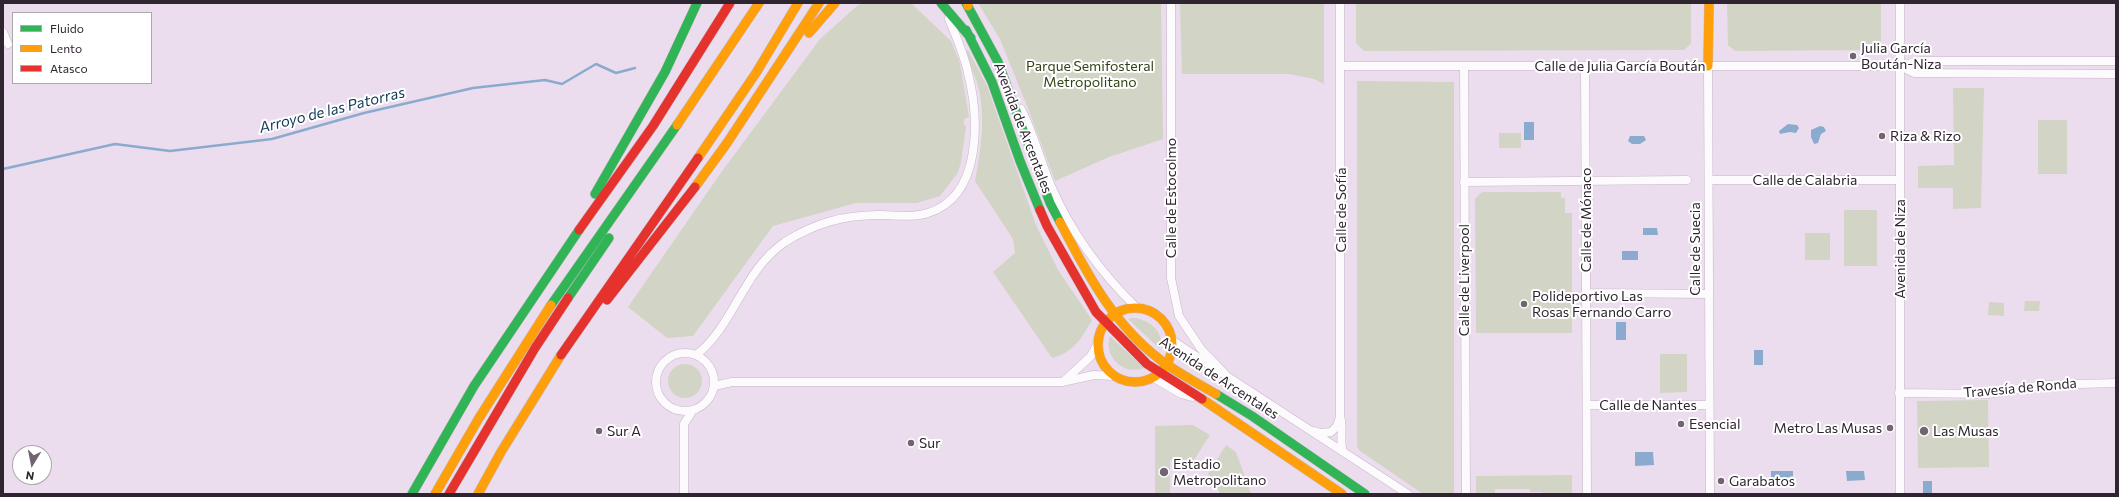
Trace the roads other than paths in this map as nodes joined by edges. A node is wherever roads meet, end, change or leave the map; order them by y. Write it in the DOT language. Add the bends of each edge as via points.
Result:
graph roads {
  1 [pos="697,3"];
  2 [pos="730,3"];
  3 [pos="759,3"];
  4 [pos="798,3"];
  5 [pos="819,3"];
  6 [pos="835,3"];
  7 [pos="1171,3"];
  8 [pos="1340,3"];
  9 [pos="1708,3"];
  10 [pos="1900,3"];
  11 [pos="945,4"];
  12 [pos="967,4"];
  13 [pos="3,32"];
  14 [pos="8,44"];
  15 [pos="1992,61"];
  16 [pos="2116,61"];
  17 [pos="781,63"];
  18 [pos="1341,66"];
  19 [pos="1464,66"];
  20 [pos="1585,66"];
  21 [pos="1708,66"];
  22 [pos="1900,66"];
  23 [pos="1991,73"];
  24 [pos="2116,74"];
  25 [pos="1008,86"];
  26 [pos="677,129"];
  27 [pos="1687,180"];
  28 [pos="1709,180"];
  29 [pos="1900,180"];
  30 [pos="1586,181"];
  31 [pos="1464,182"];
  32 [pos="580,229"];
  33 [pos="1586,293"];
  34 [pos="1709,294"];
  35 [pos="1136,307"];
  36 [pos="1114,314"];
  37 [pos="1106,321"];
  38 [pos="1173,341"];
  39 [pos="569,342"];
  40 [pos="1098,343"];
  41 [pos="696,355"];
  42 [pos="1168,364"];
  43 [pos="713,373"];
  44 [pos="1157,375"];
  45 [pos="1226,375"];
  46 [pos="1114,376"];
  47 [pos="732,382"];
  48 [pos="1062,382"];
  49 [pos="2116,383"];
  50 [pos="714,386"];
  51 [pos="1899,393"];
  52 [pos="1587,405"];
  53 [pos="1709,405"];
  54 [pos="673,408"];
  55 [pos="693,410"];
  56 [pos="1340,416"];
  57 [pos="684,424"];
  58 [pos="1305,427"];
  59 [pos="1343,452"];
  60 [pos="412,494"];
  61 [pos="435,494"];
  62 [pos="450,494"];
  63 [pos="478,494"];
  64 [pos="684,494"];
  65 [pos="1342,494"];
  66 [pos="1364,494"];
  67 [pos="1408,494"];
  68 [pos="1466,494"];
  69 [pos="1587,494"];
  70 [pos="1710,494"];
  71 [pos="1900,494"];
  1 -- 32 [label="main road" via="665,72 598,187"];
  2 -- 32 [label="main road" via="652,126"];
  3 -- 26 [label="main road"];
  4 -- 39 [label="main road" via="714,135"];
  5 -- 17 [label="main road"];
  6 -- 17 [label="main road"];
  7 -- 45 [label="street, Calle de Estocolmo" via="1172,278 1179,316 1201,348"];
  8 -- 18 [label="street, Calle de Sofía"];
  9 -- 21 [label="main road, Calle de Suecia"];
  10 -- 22 [label="street, Avenida de Niza"];
  11 -- 37 [label="main road, Avenida de Arcentales" via="971,38 992,82 1020,161 1047,226 1096,312"];
  11 -- 41 [label="street" via="964,57 972,90 975,134 971,166 955,195 944,205 928,213 830,220 805,230 768,256 712,338"];
  12 -- 25 [label="main road, Avenida de Arcentales" via="989,42"];
  13 -- 14 [label="street"];
  15 -- 16 [label="street, Calle de Julia García Boután"];
  15 -- 22 [label="street, Calle de Julia García Boután" via="1914,61"];
  15 -- 23 [label="street"];
  17 -- 39 [label="main road" via="727,143 651,246"];
  18 -- 19 [label="street, Calle de Julia García Boután"];
  18 -- 56 [label="street, Calle de Sofía"];
  19 -- 20 [label="street, Calle de Julia García Boután"];
  19 -- 31 [label="street, Calle de Liverpool"];
  20 -- 21 [label="street, Calle de Julia García Boután"];
  20 -- 30 [label="street, Calle de Mónaco"];
  21 -- 22 [label="street, Calle de Julia García Boután"];
  21 -- 28 [label="street, Calle de Suecia"];
  22 -- 23 [label="street, Calle de Julia García Boután" via="1914,73"];
  22 -- 29 [label="street, Avenida de Niza"];
  23 -- 24 [label="street, Calle de Julia García Boután"];
  25 -- 35 [label="street, Avenida de Arcentales" via="1030,126 1041,161 1082,245"];
  25 -- 36 [label="main road, Avenida de Arcentales" via="1050,203 1084,268"];
  26 -- 61 [label="main road" via="626,197 528,340"];
  26 -- 62 [label="main road" via="594,263 535,348"];
  27 -- 30 [label="street"];
  28 -- 29 [label="street, Calle de Calabria"];
  28 -- 34 [label="street, Calle de Suecia"];
  29 -- 51 [label="street, Avenida de Niza"];
  30 -- 31 [label="street"];
  30 -- 33 [label="street, Calle de Mónaco"];
  31 -- 68 [label="street, Calle de Liverpool"];
  32 -- 60 [label="main road" via="474,386"];
  33 -- 34 [label="street"];
  33 -- 52 [label="street, Calle de Mónaco"];
  34 -- 53 [label="street, Calle de Suecia"];
  35 -- 36 [label="main road"];
  35 -- 38 [label="main road" via="1145,308 1161,317 1169,328"];
  36 -- 37 [label="main road"];
  36 -- 42 [label="main road, Avenida de Arcentales" via="1130,332"];
  37 -- 40 [label="main road"];
  37 -- 44 [label="main road, Avenida de Arcentales"];
  38 -- 42 [label="main road"];
  38 -- 45 [label="street, Calle de Estocolmo"];
  39 -- 63 [label="main road"];
  40 -- 46 [label="main road" via="1102,361"];
  40 -- 48 [label="street" via="1091,356"];
  41 -- 43 [label="street" via="706,362"];
  41 -- 54 [label="street" via="683,353 670,357 658,370 656,388 665,403"];
  42 -- 44 [label="main road"];
  42 -- 66 [label="main road, Avenida de Arcentales" via="1252,416"];
  43 -- 47 [label="street"];
  43 -- 50 [label="street"];
  44 -- 46 [label="main road" via="1135,382"];
  44 -- 65 [label="main road, Avenida de Arcentales" via="1201,398"];
  45 -- 58 [label="street, Calle de Estocolmo"];
  46 -- 48 [label="street" via="1094,374"];
  47 -- 48 [label="street"];
  47 -- 50 [label="street"];
  49 -- 51 [label="street, Travesía de Ronda" via="2043,385 1988,394"];
  50 -- 55 [label="street" via="707,401"];
  51 -- 71 [label="street, Avenida de Niza"];
  52 -- 53 [label="street, Calle de Nantes"];
  52 -- 69 [label="street, Calle de Mónaco"];
  53 -- 70 [label="street, Calle de Suecia"];
  54 -- 55 [label="street"];
  54 -- 57 [label="street"];
  55 -- 57 [label="street"];
  56 -- 58 [label="street" via="1337,426 1331,432 1321,433"];
  56 -- 59 [label="street, Calle de Sofía" via="1343,426"];
  57 -- 64 [label="street"];
  58 -- 59 [label="street, Calle de Estocolmo"];
  59 -- 67 [label="street, Calle de Estocolmo"];
}
